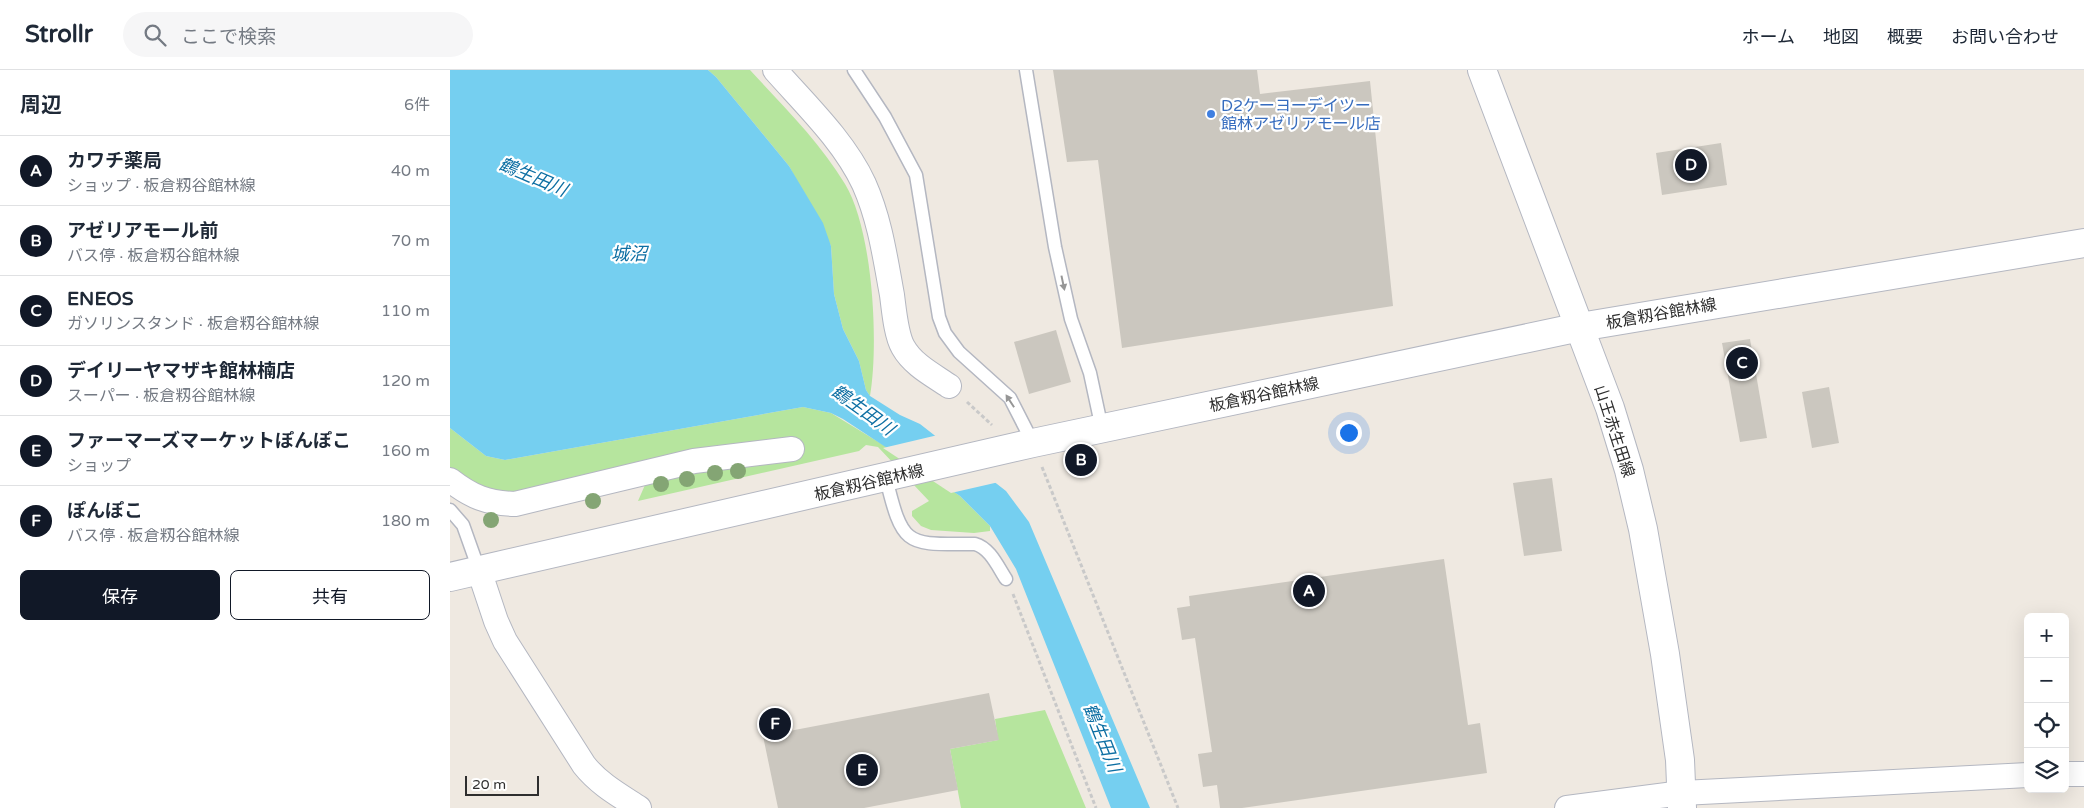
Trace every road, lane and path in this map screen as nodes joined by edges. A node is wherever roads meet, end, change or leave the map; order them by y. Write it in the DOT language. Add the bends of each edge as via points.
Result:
graph roads {
  1 [pos="775,70"];
  2 [pos="854,70"];
  3 [pos="1026,70"];
  4 [pos="1482,70"];
  5 [pos="2084,243"];
  6 [pos="1580,327"];
  7 [pos="949,386"];
  8 [pos="1102,429"];
  9 [pos="995,440"];
  10 [pos="1032,443"];
  11 [pos="792,449"];
  12 [pos="891,477"];
  13 [pos="450,480"];
  14 [pos="450,510"];
  15 [pos="479,570"];
  16 [pos="450,577"];
  17 [pos="1006,579"];
  18 [pos="2069,774"];
  19 [pos="2084,774"];
  20 [pos="2024,775"];
  21 [pos="1682,800"];
  22 [pos="639,808"];
  23 [pos="1096,808"];
  24 [pos="1178,808"];
  25 [pos="1566,808"];
  1 -- 7 [label="street" via="826,127 864,184 881,231 903,347 919,366"];
  10 -- 2 [label="lane, one-way" via="1010,398 959,352 945,333 939,317 916,175 885,117"];
  3 -- 8 [label="lane, one-way" via="1055,247 1071,320 1090,373"];
  4 -- 6 [label="main road, 山王赤生田線"];
  5 -- 6 [label="main road, 板倉籾谷館林線"];
  6 -- 8 [label="main road, 板倉籾谷館林線"];
  6 -- 21 [label="main road, 山王赤生田線" via="1610,408 1643,529 1665,654 1680,760"];
  7 -- 9 [label="path"];
  8 -- 10 [label="main road, 板倉籾谷館林線"];
  9 -- 10 [label="main road, 板倉籾谷館林線"];
  9 -- 12 [label="main road, 板倉籾谷館林線"];
  10 -- 24 [label="path"];
  11 -- 13 [label="street" via="694,461 515,504 494,503 469,494"];
  12 -- 15 [label="main road, 板倉籾谷館林線"];
  12 -- 17 [label="lane" via="895,514 907,535 929,544 982,546"];
  14 -- 15 [label="lane" via="462,525"];
  15 -- 16 [label="main road, 板倉籾谷館林線"];
  15 -- 22 [label="street" via="505,641 584,765 594,778"];
  17 -- 23 [label="path"];
  18 -- 19 [label="street"];
  20 -- 21 [label="street"];
  21 -- 25 [label="street"];
}
